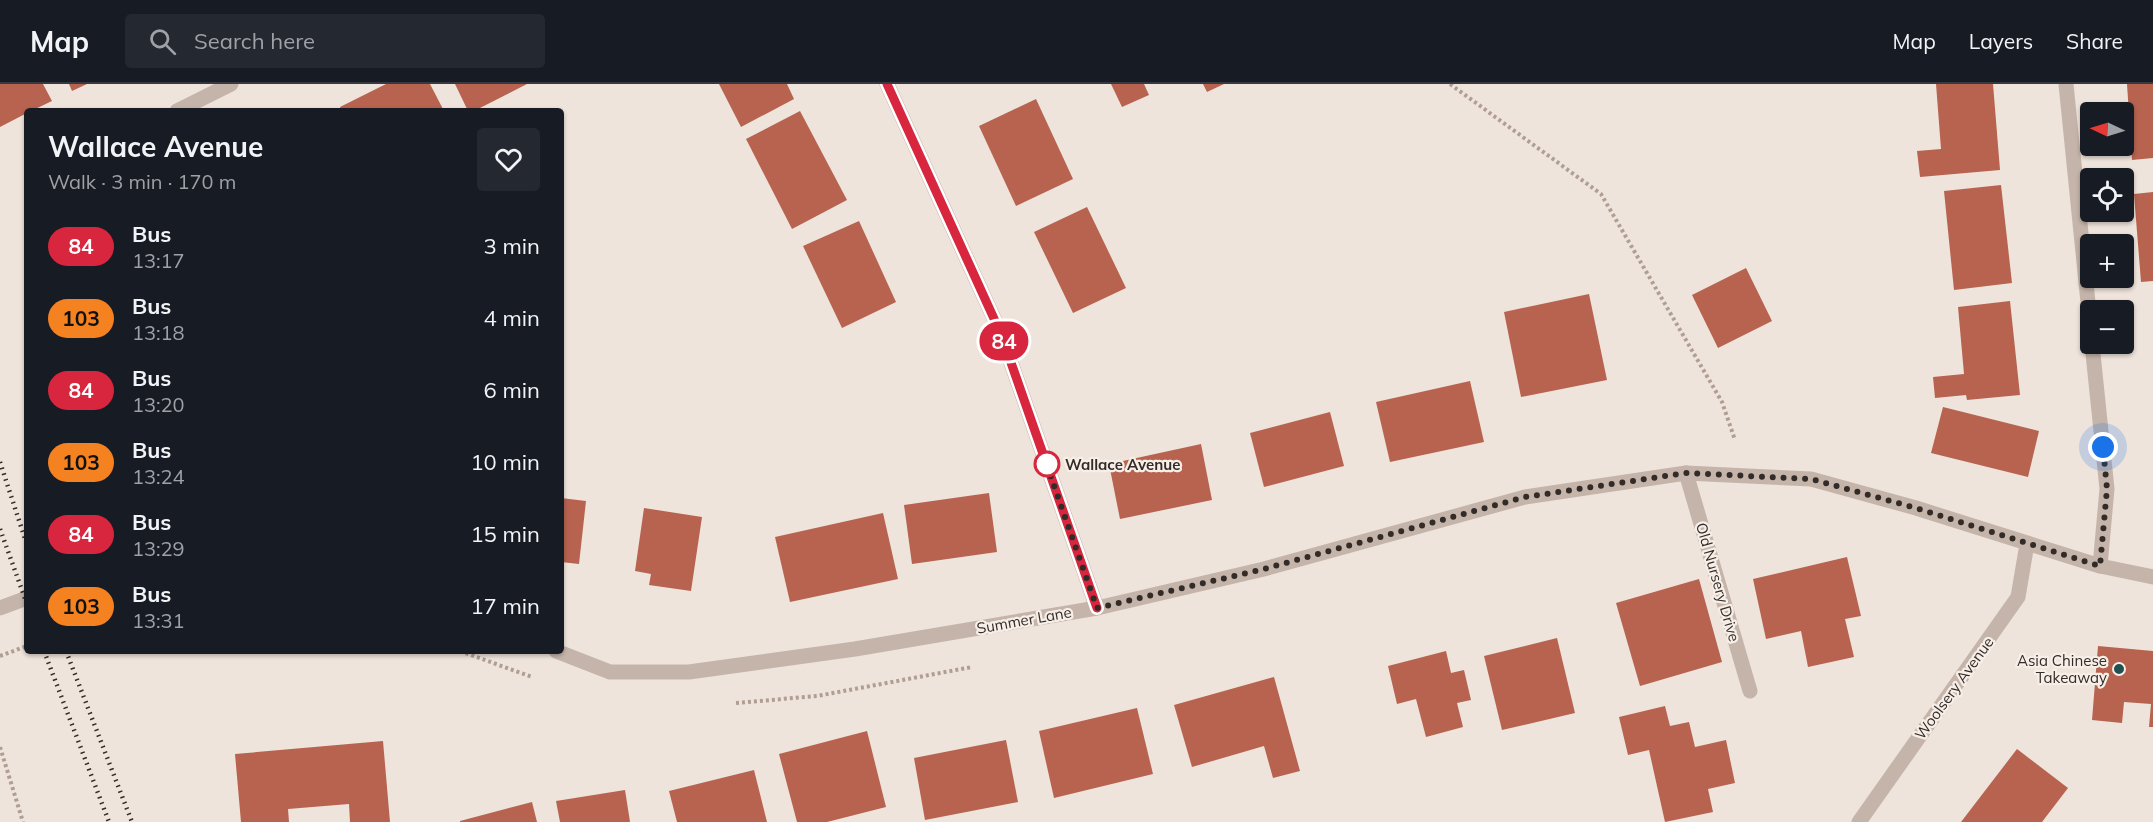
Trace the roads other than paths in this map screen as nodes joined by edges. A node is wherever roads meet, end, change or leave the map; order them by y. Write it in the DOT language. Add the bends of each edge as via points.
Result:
graph roads {
  1 [pos="231,84"];
  2 [pos="887,84"];
  3 [pos="2066,84"];
  4 [pos="183,108"];
  5 [pos="2088,300"];
  6 [pos="2093,354"];
  7 [pos="1686,473"];
  8 [pos="2027,544"];
  9 [pos="2100,566"];
  10 [pos="2153,577"];
  11 [pos="24,599"];
  12 [pos="0,608"];
  13 [pos="1097,608"];
  14 [pos="564,654"];
  15 [pos="1750,691"];
  16 [pos="1859,822"];
  1 -- 4 [label="street"];
  2 -- 13 [label="street" via="1001,334"];
  3 -- 5 [label="street"];
  6 -- 9 [label="street" via="2107,489"];
  7 -- 8 [label="street, Summer Lane" via="1811,479"];
  7 -- 13 [label="street, Summer Lane" via="1525,497 1264,569"];
  7 -- 15 [label="street, Old Nursery Drive"];
  8 -- 9 [label="street, Summer Lane"];
  8 -- 16 [label="street, Woolsery Avenue" via="2018,597"];
  9 -- 10 [label="street, Summer Lane"];
  11 -- 12 [label="street"];
  13 -- 14 [label="street, Summer Lane" via="855,649 689,672 610,672"];
}
